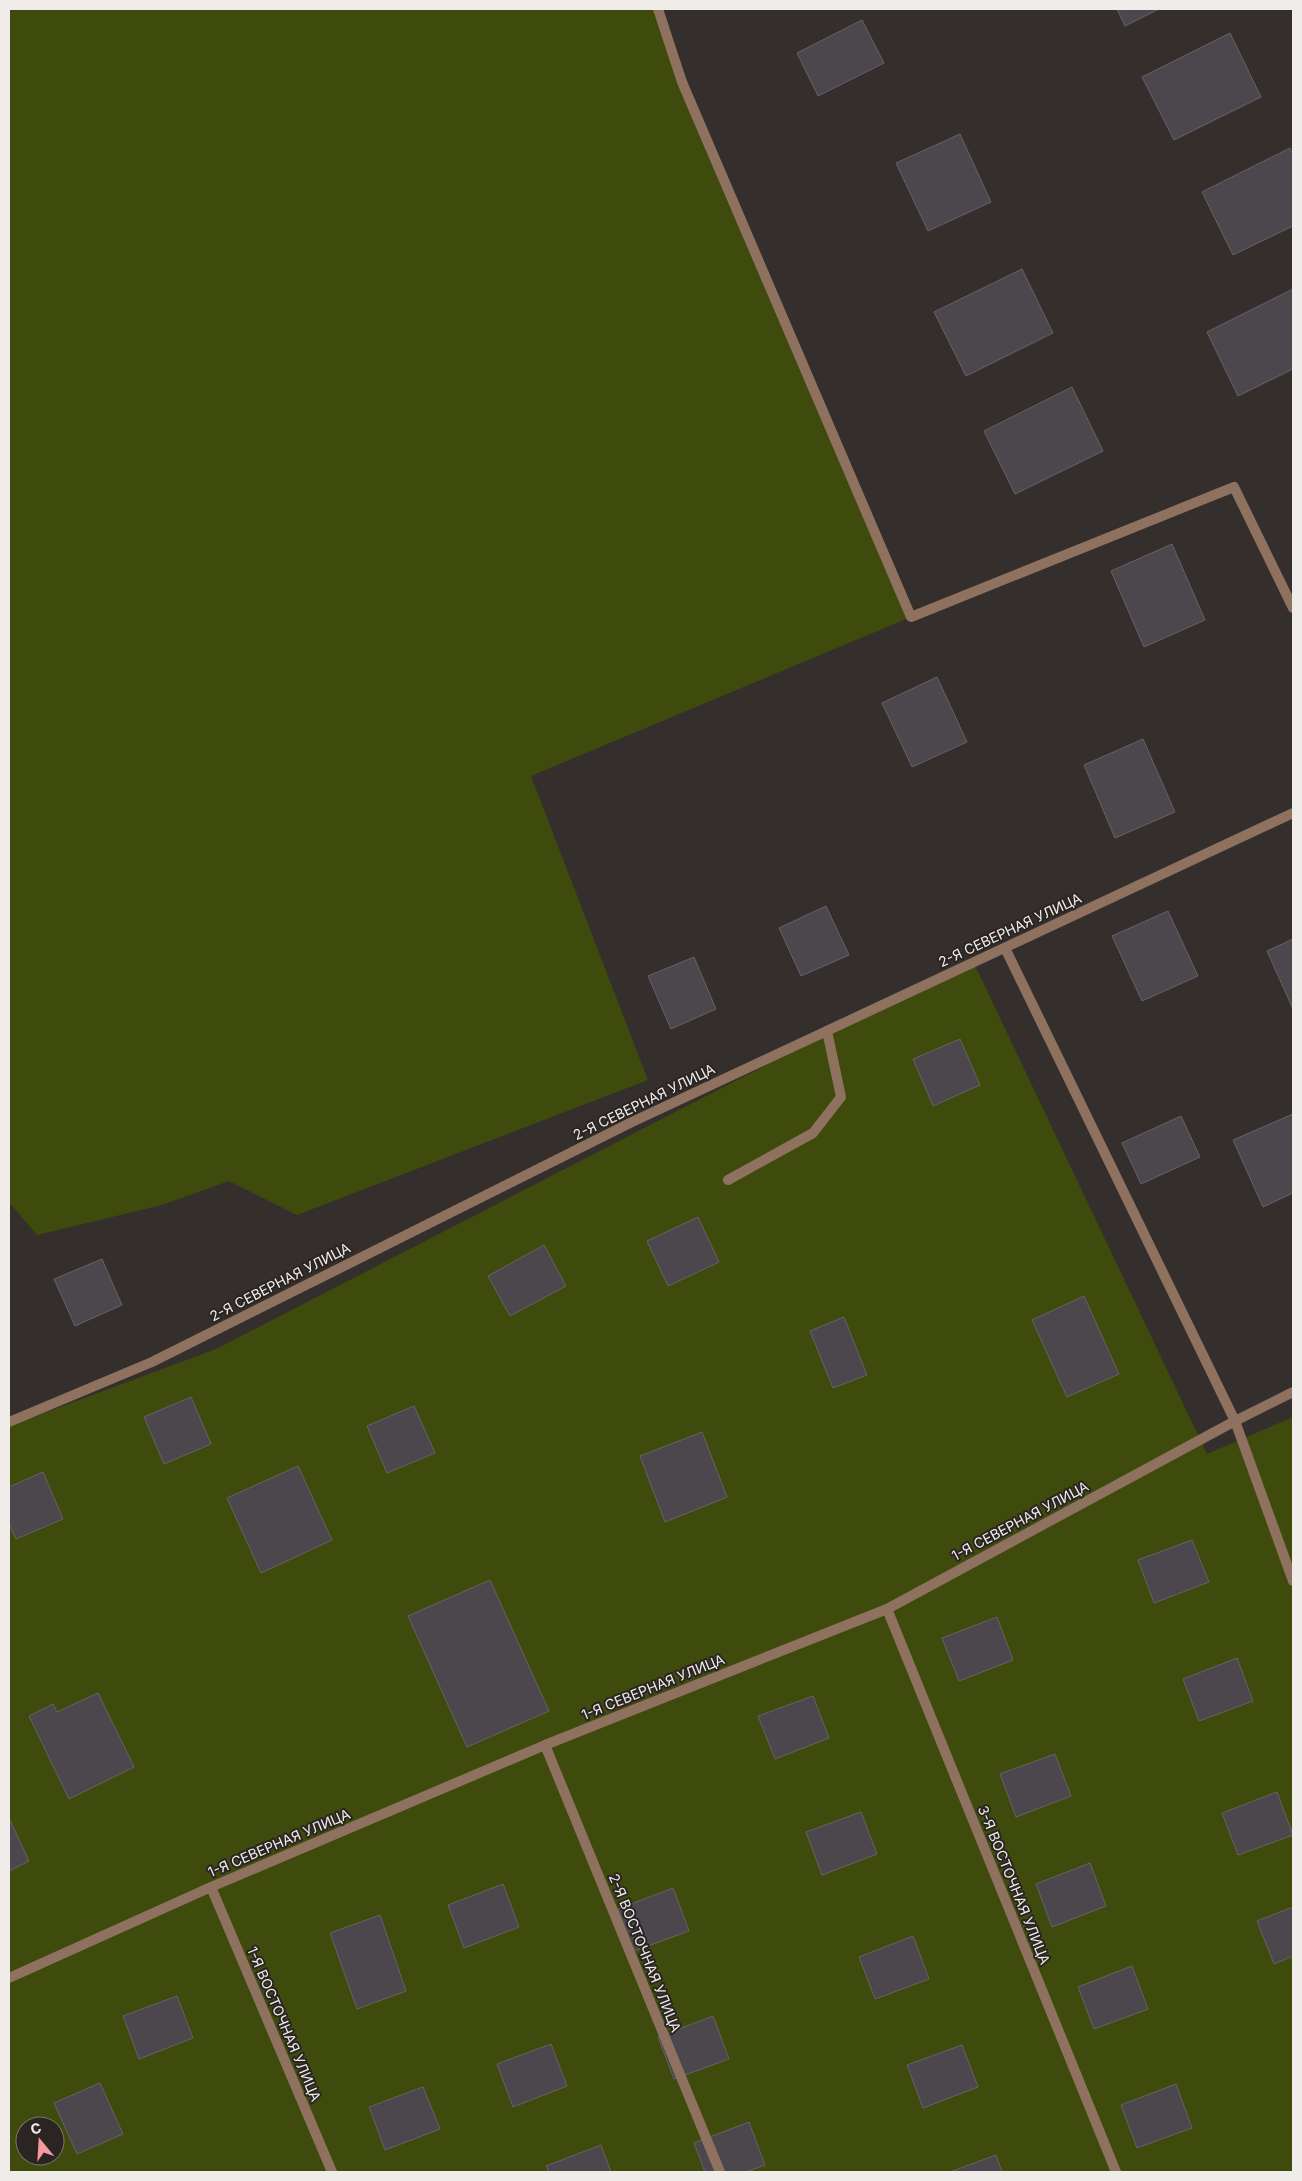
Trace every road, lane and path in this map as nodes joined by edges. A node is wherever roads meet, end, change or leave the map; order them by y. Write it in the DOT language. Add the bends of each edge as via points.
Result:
graph roads {
  1 [pos="658,9"];
  2 [pos="1293,608"];
  3 [pos="1293,813"];
  4 [pos="1005,948"];
  5 [pos="827,1031"];
  6 [pos="728,1180"];
  7 [pos="1293,1392"];
  8 [pos="1235,1421"];
  9 [pos="9,1422"];
  10 [pos="1293,1581"];
  11 [pos="887,1609"];
  12 [pos="545,1745"];
  13 [pos="211,1887"];
  14 [pos="9,1978"];
  15 [pos="332,2172"];
  16 [pos="720,2172"];
  17 [pos="1116,2172"];
  1 -- 2 [label="street" via="682,82 912,617 1234,487"];
  3 -- 4 [label="street, 2-Я СЕВЕРНАЯ УЛИЦА"];
  4 -- 5 [label="street, 2-Я СЕВЕРНАЯ УЛИЦА"];
  4 -- 8 [label="street"];
  5 -- 6 [label="street" via="841,1097 813,1133"];
  5 -- 9 [label="street, 2-Я СЕВЕРНАЯ УЛИЦА" via="632,1122 152,1362"];
  7 -- 8 [label="street, 1-Я СЕВЕРНАЯ УЛИЦА"];
  8 -- 10 [label="street"];
  8 -- 11 [label="street, 1-Я СЕВЕРНАЯ УЛИЦА"];
  11 -- 12 [label="street, 1-Я СЕВЕРНАЯ УЛИЦА"];
  11 -- 17 [label="street, 3-Я ВОСТОЧНАЯ УЛИЦА"];
  12 -- 13 [label="street, 1-Я СЕВЕРНАЯ УЛИЦА"];
  12 -- 16 [label="street, 2-Я ВОСТОЧНАЯ УЛИЦА"];
  13 -- 14 [label="street, 1-Я СЕВЕРНАЯ УЛИЦА"];
  13 -- 15 [label="street, 1-Я ВОСТОЧНАЯ УЛИЦА"];
}
